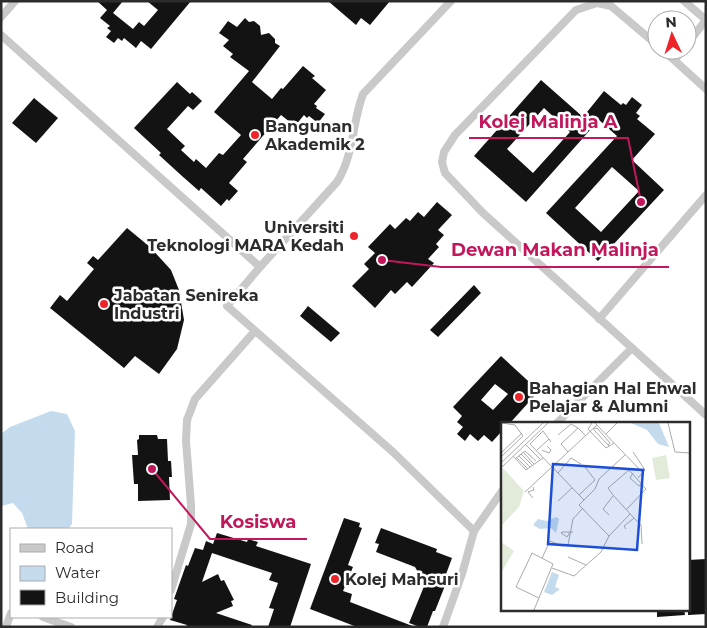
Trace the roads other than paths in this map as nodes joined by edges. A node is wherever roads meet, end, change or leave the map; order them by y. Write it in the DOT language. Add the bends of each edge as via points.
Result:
graph roads {
  1 [pos="15,1"];
  2 [pos="451,1"];
  3 [pos="684,1"];
  4 [pos="1,17"];
  5 [pos="706,20"];
  6 [pos="697,31"];
  7 [pos="1,35"];
  8 [pos="647,37"];
  9 [pos="675,60"];
  10 [pos="706,88"];
  11 [pos="706,195"];
  12 [pos="260,267"];
  13 [pos="599,319"];
  14 [pos="254,331"];
  15 [pos="632,348"];
  16 [pos="706,415"];
  17 [pos="558,422"];
  18 [pos="501,492"];
  19 [pos="474,531"];
  20 [pos="172,587"];
  21 [pos="46,618"];
  22 [pos="71,627"];
  23 [pos="442,627"];
  1 -- 4 [label="street"];
  2 -- 12 [label="street" via="363,94 356,111 345,170"];
  3 -- 5 [label="street"];
  5 -- 6 [label="street"];
  7 -- 12 [label="street"];
  8 -- 13 [label="street" via="611,6 597,3 576,10 455,135 444,152 442,162 445,173 483,213"];
  9 -- 10 [label="street"];
  11 -- 13 [label="street"];
  12 -- 14 [label="street" via="227,306"];
  13 -- 15 [label="street"];
  14 -- 19 [label="street" via="393,452"];
  14 -- 20 [label="street" via="195,399 187,420 191,524"];
  15 -- 16 [label="street"];
  15 -- 17 [label="street"];
  18 -- 19 [label="street"];
  19 -- 23 [label="street"];
  21 -- 22 [label="street"];
}
